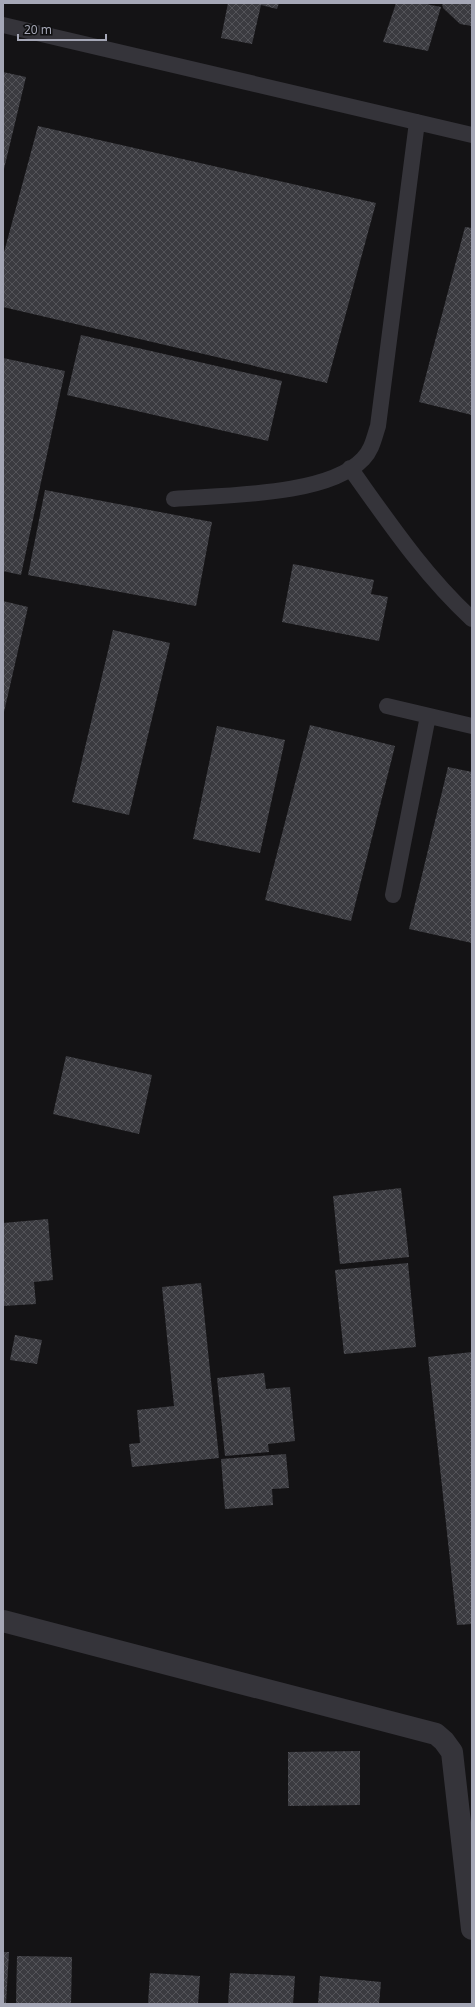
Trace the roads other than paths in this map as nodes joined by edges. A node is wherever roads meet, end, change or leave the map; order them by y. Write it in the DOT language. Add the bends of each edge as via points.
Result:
graph roads {
  1 [pos="3,25"];
  2 [pos="417,122"];
  3 [pos="472,135"];
  4 [pos="350,468"];
  5 [pos="174,499"];
  6 [pos="472,619"];
  7 [pos="387,706"];
  8 [pos="428,716"];
  9 [pos="472,726"];
  10 [pos="393,895"];
  11 [pos="3,1621"];
  12 [pos="472,1929"];
  1 -- 2 [label="lane"];
  2 -- 3 [label="lane"];
  2 -- 4 [label="lane" via="378,426 371,448 362,460"];
  4 -- 5 [label="lane" via="326,480 292,490"];
  4 -- 6 [label="lane" via="423,568 448,597"];
  7 -- 8 [label="lane"];
  8 -- 9 [label="lane"];
  8 -- 10 [label="lane"];
  11 -- 12 [label="street" via="436,1734 452,1752"];
}
